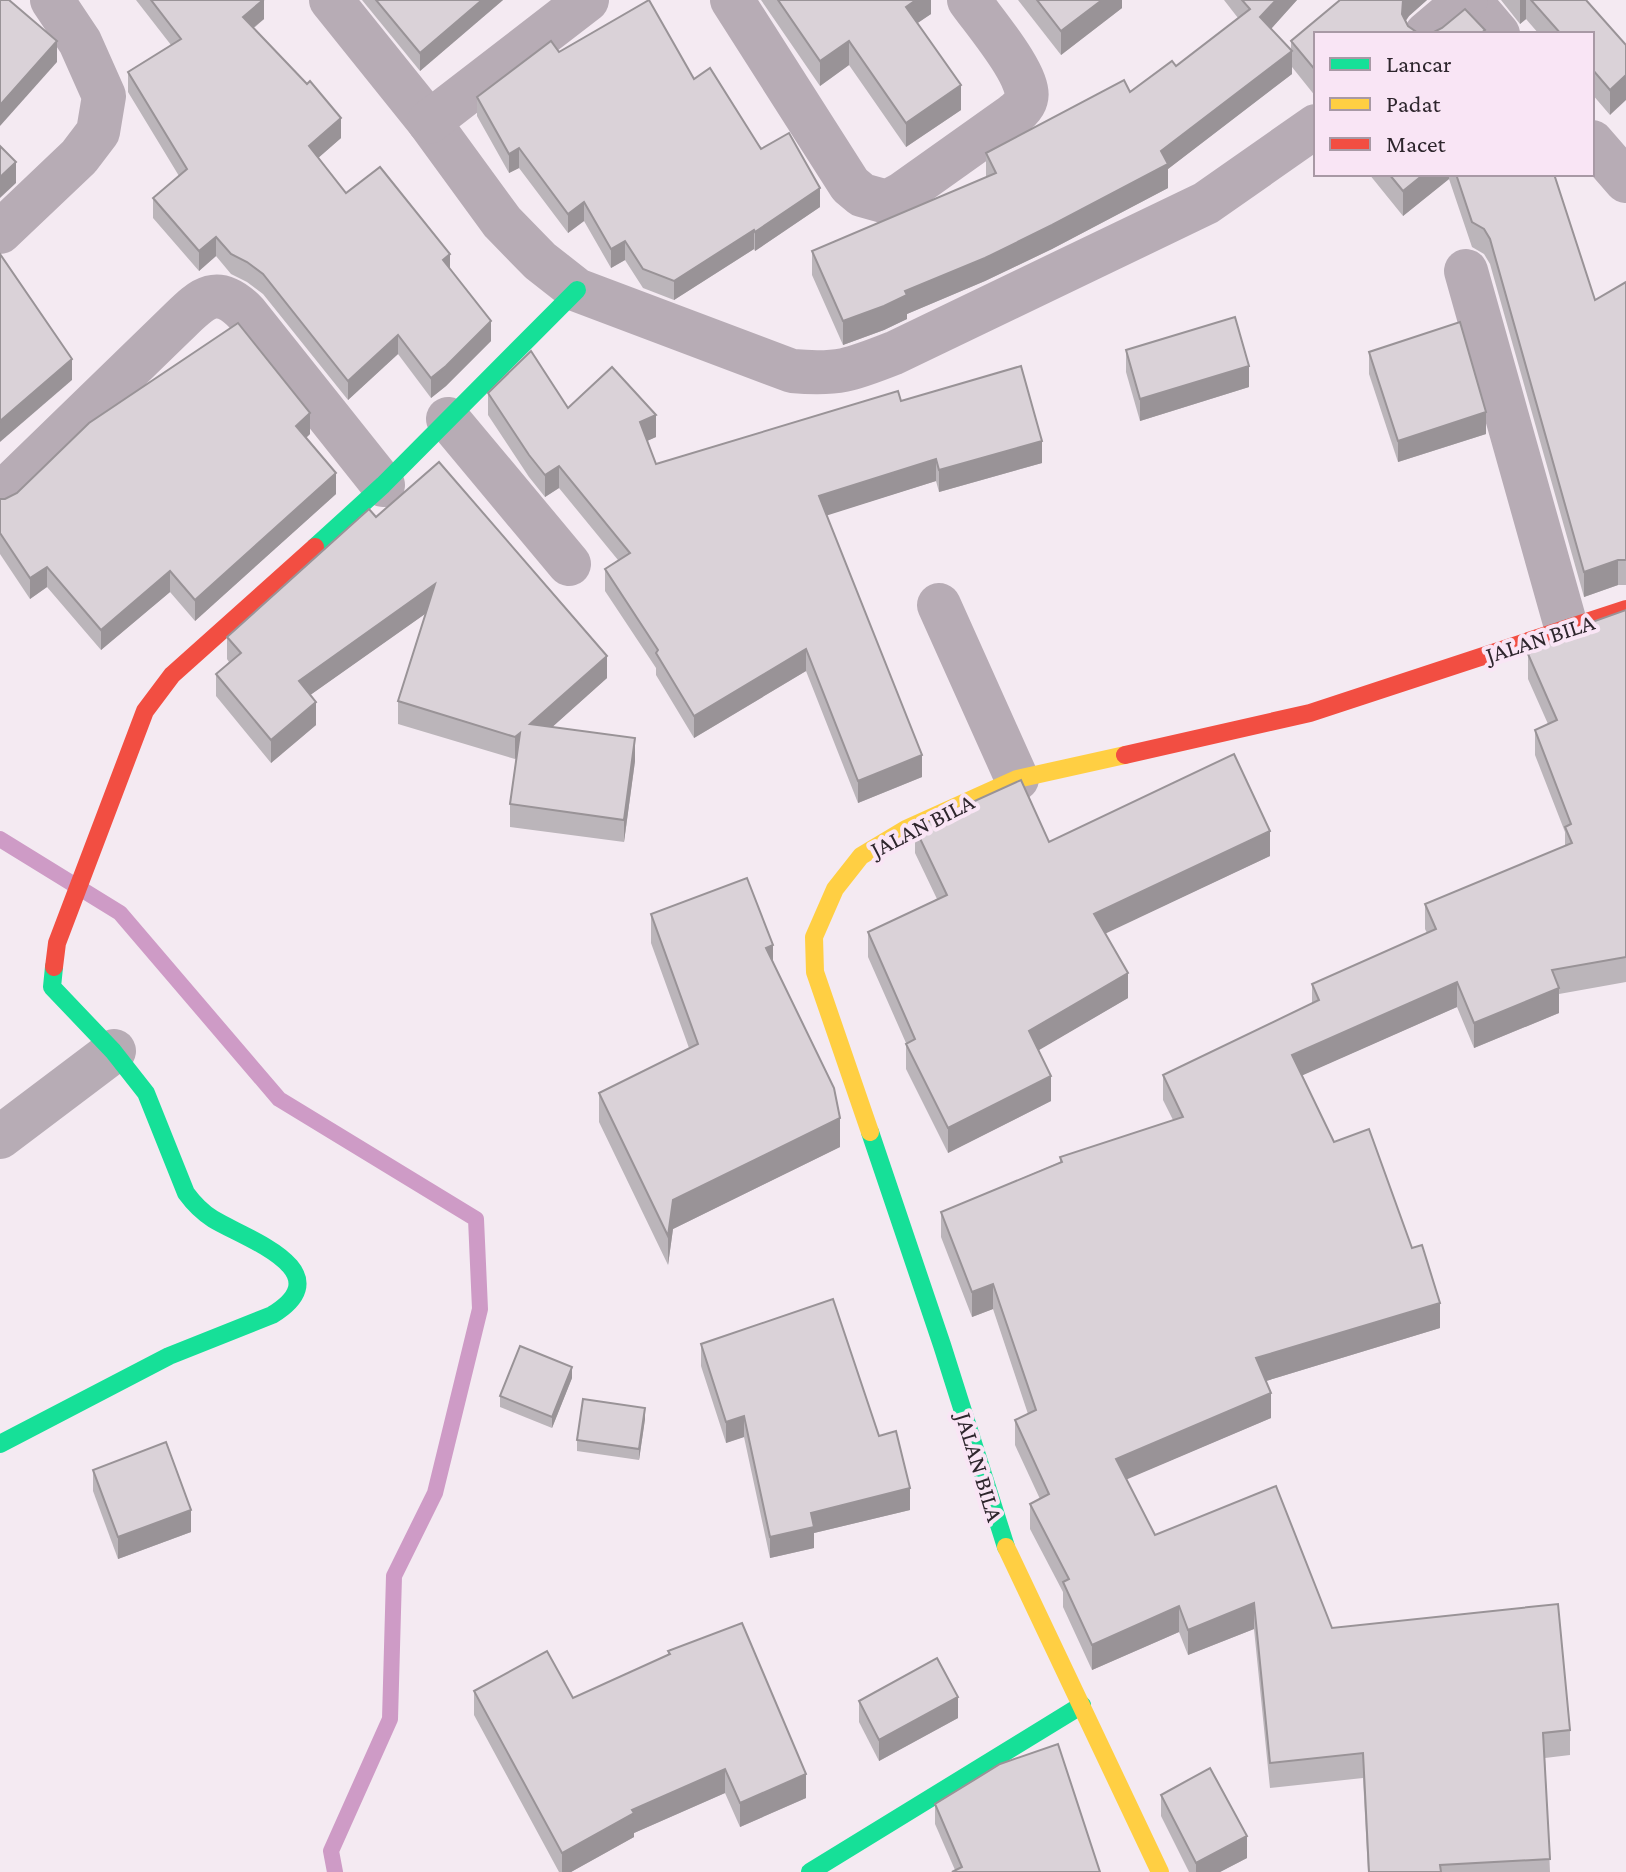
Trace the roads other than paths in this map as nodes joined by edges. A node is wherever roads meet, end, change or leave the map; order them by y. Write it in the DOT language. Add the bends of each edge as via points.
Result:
graph roads {
  1 [pos="52,0"];
  2 [pos="331,0"];
  3 [pos="587,0"];
  4 [pos="732,0"];
  5 [pos="969,0"];
  6 [pos="1468,0"];
  7 [pos="1428,32"];
  8 [pos="1496,32"];
  9 [pos="429,122"];
  10 [pos="1314,127"];
  11 [pos="1594,144"];
  12 [pos="1626,181"];
  13 [pos="0,232"];
  14 [pos="1466,271"];
  15 [pos="577,290"];
  16 [pos="448,419"];
  17 [pos="383,485"];
  18 [pos="0,495"];
  19 [pos="569,564"];
  20 [pos="939,605"];
  21 [pos="1626,609"];
  22 [pos="1567,630"];
  23 [pos="1017,779"];
  24 [pos="114,1051"];
  25 [pos="0,1137"];
  26 [pos="0,1444"];
  27 [pos="1082,1705"];
  28 [pos="810,1872"];
  29 [pos="1160,1872"];
  1 -- 13 [label="street" via="80,42 104,96 98,132"];
  2 -- 9 [label="street"];
  3 -- 9 [label="street"];
  4 -- 5 [label="street" via="850,185 862,195 887,202 1020,110 1027,98 1021,73"];
  6 -- 7 [label="street"];
  6 -- 8 [label="street"];
  9 -- 15 [label="street" via="502,222"];
  10 -- 15 [label="street" via="1206,203 848,371 792,371"];
  11 -- 12 [label="street"];
  14 -- 22 [label="street"];
  15 -- 16 [label="street"];
  16 -- 17 [label="street"];
  16 -- 19 [label="street"];
  17 -- 18 [label="street" via="246,313 230,298 209,296"];
  17 -- 24 [label="street" via="172,675 145,711 57,943 53,966 52,987"];
  20 -- 23 [label="street"];
  21 -- 22 [label="street, JALAN BILA"];
  22 -- 23 [label="street, JALAN BILA" via="1310,713"];
  23 -- 27 [label="street, JALAN BILA" via="906,829 861,856 835,889 814,937 815,972 1003,1541"];
  24 -- 25 [label="street"];
  24 -- 26 [label="street" via="148,1095 175,1170 195,1205 285,1258 295,1270 293,1297 281,1309 184,1348"];
  27 -- 28 [label="street"];
  27 -- 29 [label="street, JALAN BILA"];
}
